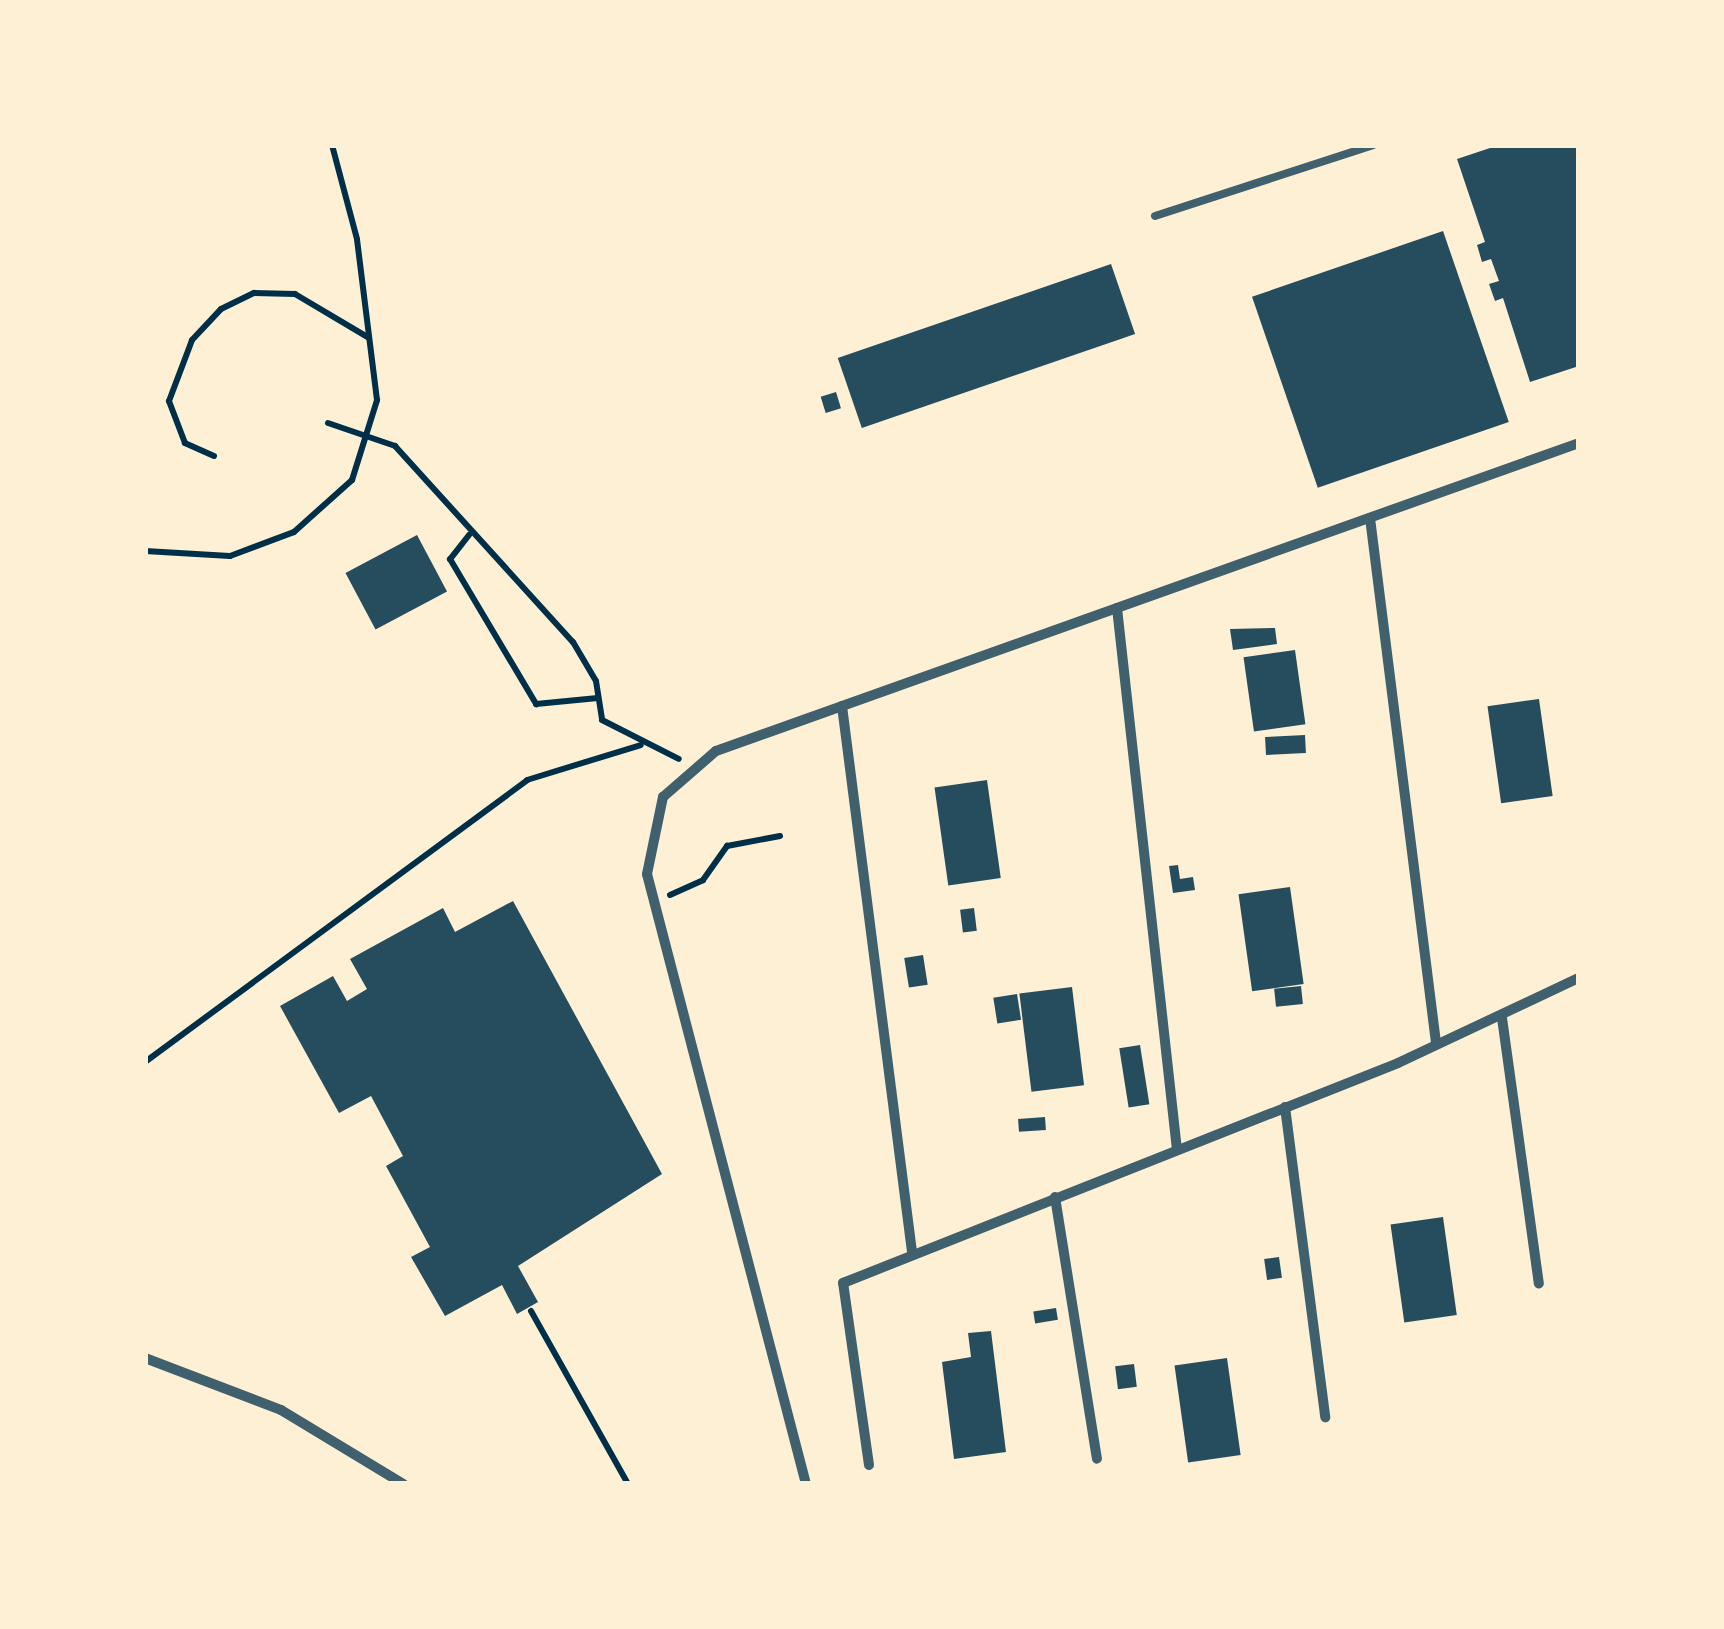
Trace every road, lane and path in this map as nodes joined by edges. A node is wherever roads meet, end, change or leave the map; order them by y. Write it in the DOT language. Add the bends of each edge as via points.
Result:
graph roads {
  1 [pos="332,145"];
  2 [pos="1372,145"];
  3 [pos="1155,216"];
  4 [pos="370,339"];
  5 [pos="328,422"];
  6 [pos="372,432"];
  7 [pos="1579,443"];
  8 [pos="214,456"];
  9 [pos="1370,518"];
  10 [pos="469,535"];
  11 [pos="145,551"];
  12 [pos="1117,608"];
  13 [pos="598,698"];
  14 [pos="842,706"];
  15 [pos="642,745"];
  16 [pos="694,765"];
  17 [pos="780,836"];
  18 [pos="675,913"];
  19 [pos="1579,978"];
  20 [pos="1502,1018"];
  21 [pos="1436,1043"];
  22 [pos="145,1062"];
  23 [pos="1285,1106"];
  24 [pos="1178,1150"];
  25 [pos="1055,1197"];
  26 [pos="912,1252"];
  27 [pos="1540,1283"];
  28 [pos="531,1311"];
  29 [pos="145,1358"];
  30 [pos="1325,1418"];
  31 [pos="1097,1460"];
  32 [pos="869,1465"];
  33 [pos="403,1484"];
  34 [pos="628,1484"];
  35 [pos="806,1484"];
  1 -- 4 [label="path"];
  2 -- 3 [label="lane"];
  4 -- 6 [label="path"];
  4 -- 8 [label="path" via="295,294 254,293 221,309 173,374 169,402 185,443"];
  5 -- 6 [label="path"];
  6 -- 10 [label="path"];
  6 -- 11 [label="path" via="352,480 294,532 230,556"];
  7 -- 9 [label="street"];
  9 -- 12 [label="street"];
  9 -- 21 [label="street"];
  10 -- 13 [label="path" via="573,642"];
  10 -- 13 [label="path" via="450,558 536,704"];
  12 -- 14 [label="street"];
  12 -- 24 [label="street"];
  13 -- 15 [label="path" via="602,720"];
  14 -- 16 [label="street"];
  14 -- 26 [label="street"];
  15 -- 16 [label="path"];
  15 -- 22 [label="path" via="526,780"];
  16 -- 35 [label="street" via="651,822 646,874"];
  17 -- 18 [label="path" via="715,854 703,880 670,895"];
  19 -- 20 [label="street"];
  20 -- 21 [label="street"];
  20 -- 27 [label="street"];
  21 -- 23 [label="street"];
  23 -- 24 [label="street"];
  23 -- 30 [label="street"];
  24 -- 25 [label="street"];
  25 -- 26 [label="street"];
  25 -- 31 [label="street"];
  26 -- 32 [label="street" via="843,1283"];
  28 -- 34 [label="path"];
  29 -- 33 [label="street" via="281,1410"];
}
